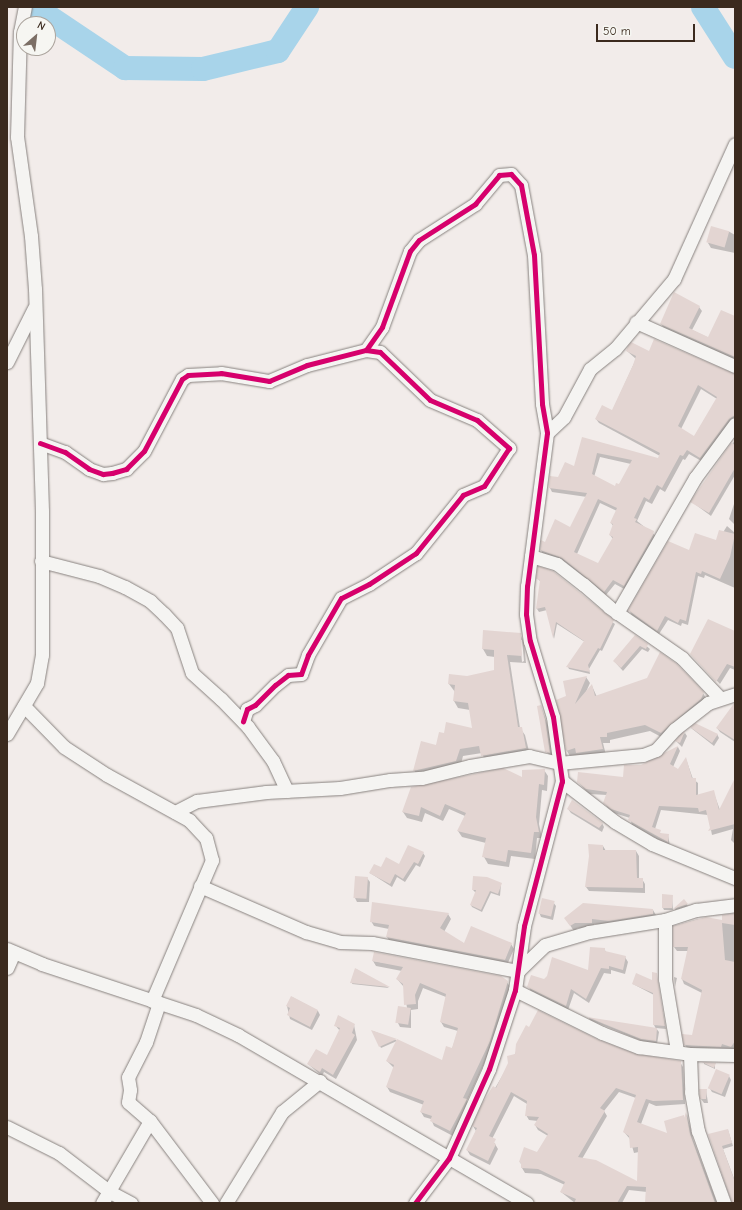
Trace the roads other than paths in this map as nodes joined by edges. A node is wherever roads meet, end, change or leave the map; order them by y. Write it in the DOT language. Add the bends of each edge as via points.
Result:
graph roads {
  1 [pos="25,7"];
  2 [pos="735,144"];
  3 [pos="34,308"];
  4 [pos="636,322"];
  5 [pos="366,350"];
  6 [pos="7,362"];
  7 [pos="735,366"];
  8 [pos="735,424"];
  9 [pos="548,433"];
  10 [pos="731,438"];
  11 [pos="40,443"];
  12 [pos="531,556"];
  13 [pos="42,561"];
  14 [pos="617,613"];
  15 [pos="735,694"];
  16 [pos="720,698"];
  17 [pos="24,706"];
  18 [pos="243,721"];
  19 [pos="7,734"];
  20 [pos="559,763"];
  21 [pos="562,781"];
  22 [pos="287,791"];
  23 [pos="174,812"];
  24 [pos="735,878"];
  25 [pos="200,886"];
  26 [pos="735,905"];
  27 [pos="665,920"];
  28 [pos="10,950"];
  29 [pos="7,968"];
  30 [pos="518,970"];
  31 [pos="515,990"];
  32 [pos="156,1002"];
  33 [pos="683,1052"];
  34 [pos="735,1055"];
  35 [pos="320,1081"];
  36 [pos="150,1120"];
  37 [pos="7,1127"];
  38 [pos="449,1158"];
  39 [pos="110,1192"];
  40 [pos="102,1203"];
  41 [pos="130,1203"];
  42 [pos="212,1203"];
  43 [pos="226,1203"];
  44 [pos="415,1203"];
  45 [pos="527,1203"];
  46 [pos="724,1203"];
  1 -- 3 [label="street" via="20,32 17,137 31,236"];
  2 -- 4 [label="street" via="674,279"];
  3 -- 6 [label="street"];
  3 -- 11 [label="street"];
  4 -- 7 [label="street"];
  4 -- 9 [label="street" via="615,348 590,369 564,417"];
  5 -- 9 [label="street" via="382,327 410,251 419,240 475,204 499,175 512,174 521,185 534,254 542,404"];
  5 -- 11 [label="street" via="307,365 269,381 221,373 188,375 182,379 144,451 126,469 119,471 104,474 90,469 65,452"];
  5 -- 18 [label="street" via="380,352 430,400 477,420 509,448 484,486 463,495 416,553 369,584 341,598 308,655 301,674 288,675 275,685 255,705 247,709"];
  8 -- 10 [label="street"];
  9 -- 12 [label="street"];
  10 -- 14 [label="street" via="695,478"];
  11 -- 13 [label="street"];
  12 -- 14 [label="street" via="557,564"];
  12 -- 20 [label="street" via="526,614 530,641 553,717"];
  13 -- 17 [label="street" via="41,670"];
  13 -- 18 [label="street" via="99,576 150,601 177,628 192,673"];
  14 -- 16 [label="street" via="682,658"];
  15 -- 16 [label="street"];
  16 -- 20 [label="street" via="708,703 675,729 656,750 626,758"];
  17 -- 19 [label="street"];
  17 -- 23 [label="street" via="64,747 107,775"];
  18 -- 22 [label="street" via="273,761"];
  20 -- 21 [label="street"];
  20 -- 22 [label="street" via="529,756 470,766 422,778 340,788"];
  21 -- 24 [label="street" via="615,822 652,844"];
  21 -- 30 [label="street" via="524,926"];
  22 -- 23 [label="street" via="197,801"];
  23 -- 25 [label="street" via="199,828 211,850 212,860"];
  25 -- 30 [label="street" via="306,932 340,942 372,943"];
  25 -- 32 [label="street"];
  26 -- 27 [label="street" via="696,910"];
  27 -- 30 [label="street" via="590,932 545,945"];
  27 -- 33 [label="street" via="665,979"];
  28 -- 29 [label="street"];
  28 -- 32 [label="street" via="42,964"];
  30 -- 31 [label="street"];
  31 -- 33 [label="street" via="639,1047"];
  31 -- 38 [label="street" via="489,1069"];
  32 -- 35 [label="street" via="196,1015 238,1035"];
  32 -- 36 [label="street" via="146,1042 128,1077 128,1102"];
  33 -- 34 [label="street"];
  33 -- 46 [label="street" via="698,1131"];
  35 -- 38 [label="street"];
  35 -- 43 [label="street" via="282,1112"];
  36 -- 39 [label="street"];
  36 -- 42 [label="street"];
  37 -- 39 [label="street" via="59,1153"];
  38 -- 44 [label="street"];
  38 -- 45 [label="street"];
  39 -- 40 [label="street"];
  39 -- 41 [label="street"];
}
